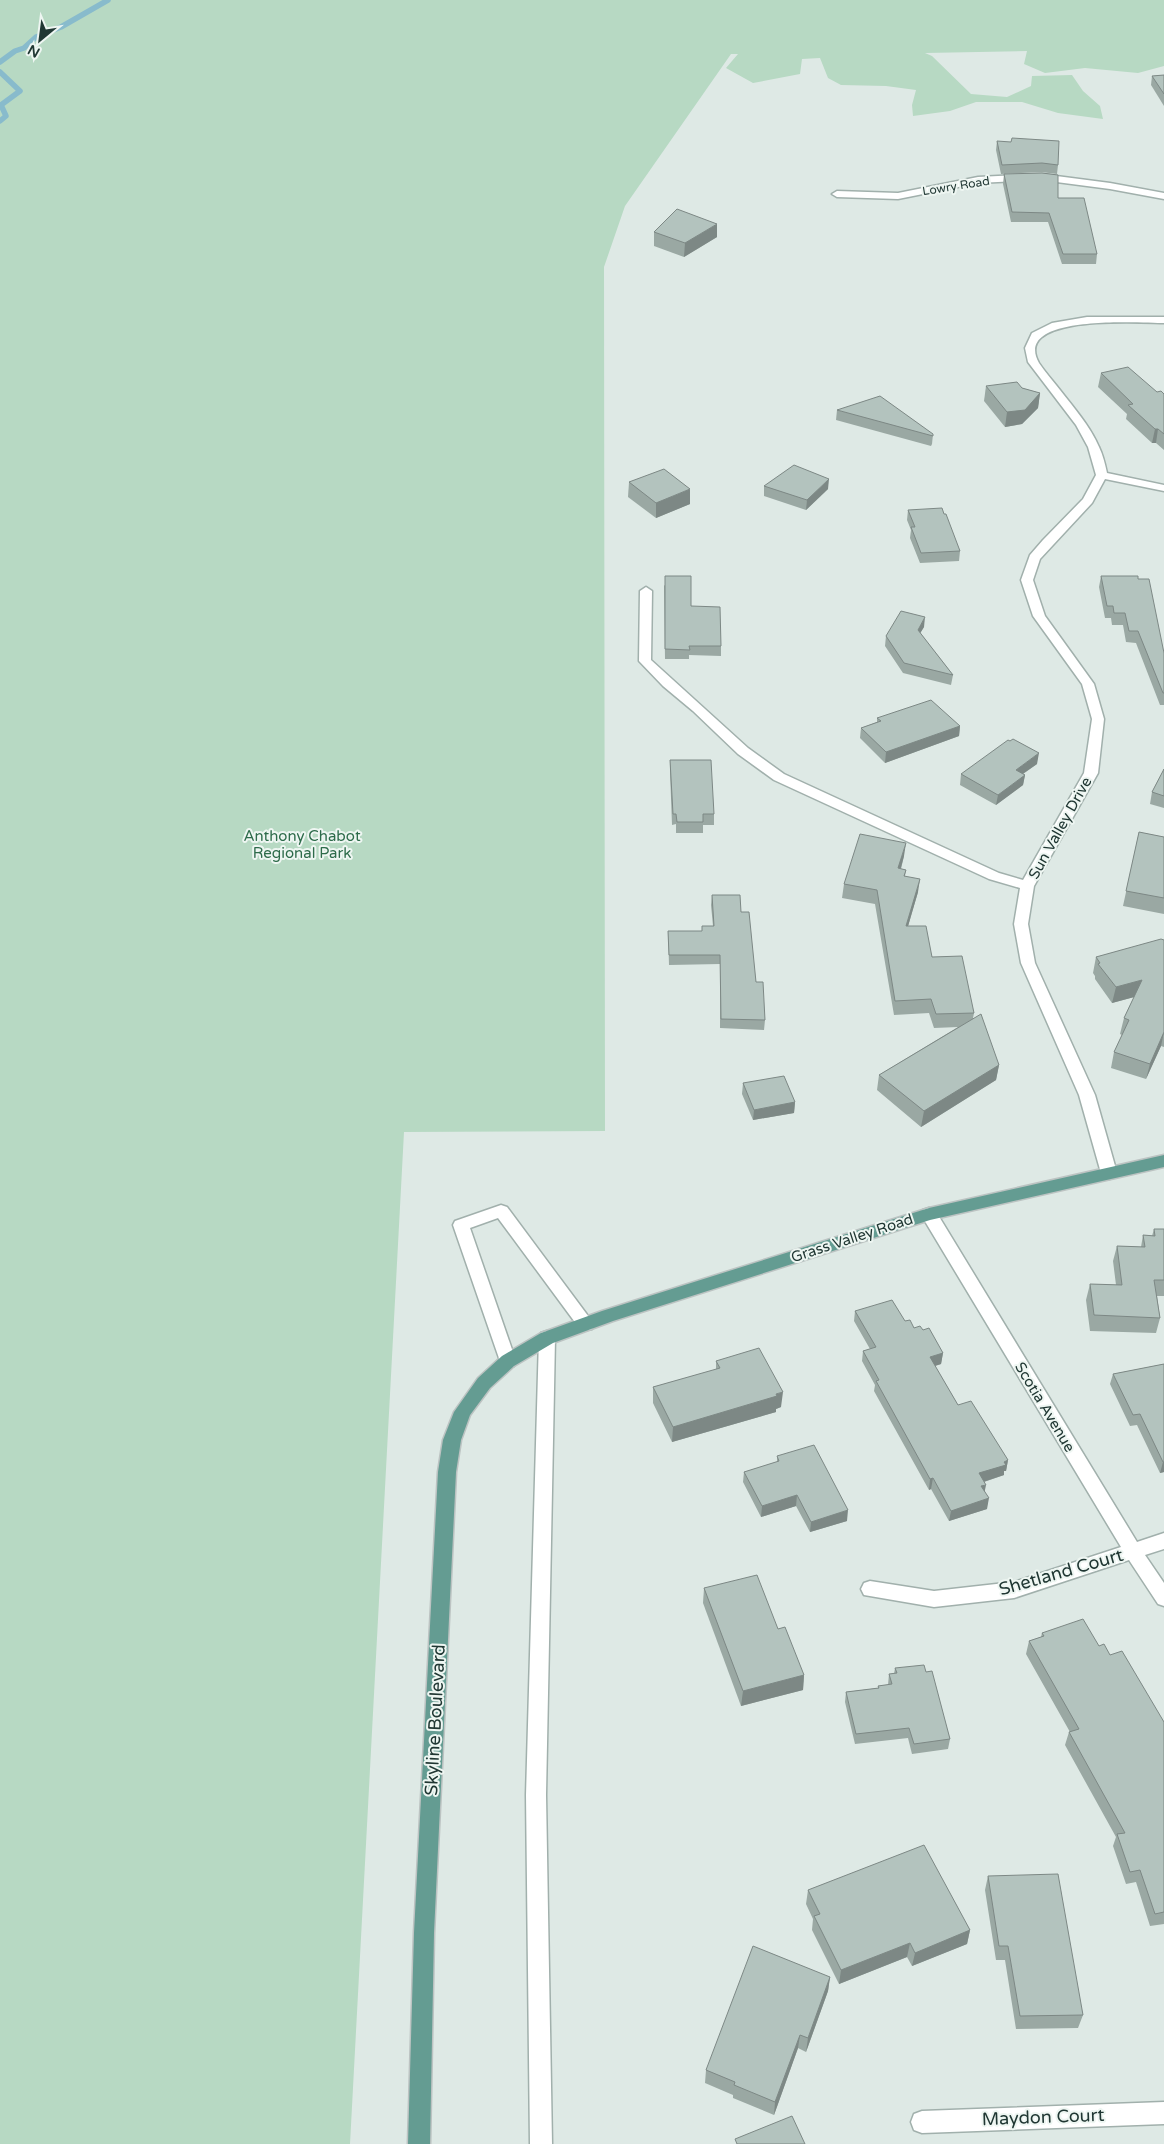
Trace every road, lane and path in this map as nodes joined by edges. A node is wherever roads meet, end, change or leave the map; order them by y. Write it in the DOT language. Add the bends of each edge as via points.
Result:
graph roads {
  1 [pos="837,194"];
  2 [pos="1164,196"];
  3 [pos="1164,320"];
  4 [pos="1102,476"];
  5 [pos="1164,488"];
  6 [pos="646,590"];
  7 [pos="1027,886"];
  8 [pos="1164,1161"];
  9 [pos="1109,1173"];
  10 [pos="929,1214"];
  11 [pos="586,1324"];
  12 [pos="547,1338"];
  13 [pos="508,1361"];
  14 [pos="1164,1541"];
  15 [pos="1133,1551"];
  16 [pos="870,1589"];
  17 [pos="1164,1598"];
  18 [pos="1164,2113"];
  19 [pos="922,2122"];
  20 [pos="420,2144"];
  21 [pos="541,2144"];
  1 -- 2 [label="street, Lowry Road" via="898,196 978,180 1042,177"];
  3 -- 4 [label="street" via="1087,320 1056,325 1036,335 1030,348 1032,362 1081,424 1094,447"];
  4 -- 5 [label="street"];
  4 -- 7 [label="street, Sun Valley Drive" via="1088,501 1034,558 1027,580 1039,616 1088,684 1098,719 1091,773"];
  6 -- 7 [label="street" via="645,661 743,751 779,777 994,876"];
  7 -- 9 [label="street, Sun Valley Drive" via="1021,924 1028,963 1087,1095"];
  8 -- 9 [label="main road, Grass Valley Road"];
  9 -- 10 [label="main road, Grass Valley Road"];
  10 -- 11 [label="main road, Grass Valley Road"];
  10 -- 15 [label="street, Scotia Avenue"];
  11 -- 12 [label="main road, Grass Valley Road"];
  11 -- 13 [label="street" via="501,1211 462,1225"];
  12 -- 13 [label="main road, Skyline Boulevard"];
  12 -- 21 [label="street" via="536,1795"];
  13 -- 20 [label="main road, Skyline Boulevard" via="484,1383 464,1412 452,1440 447,1472 424,1933"];
  14 -- 15 [label="street, Shetland Court"];
  15 -- 16 [label="street, Shetland Court" via="1014,1590 934,1599"];
  15 -- 17 [label="street, Scotia Avenue"];
  18 -- 19 [label="street, Maydon Court"];
}
